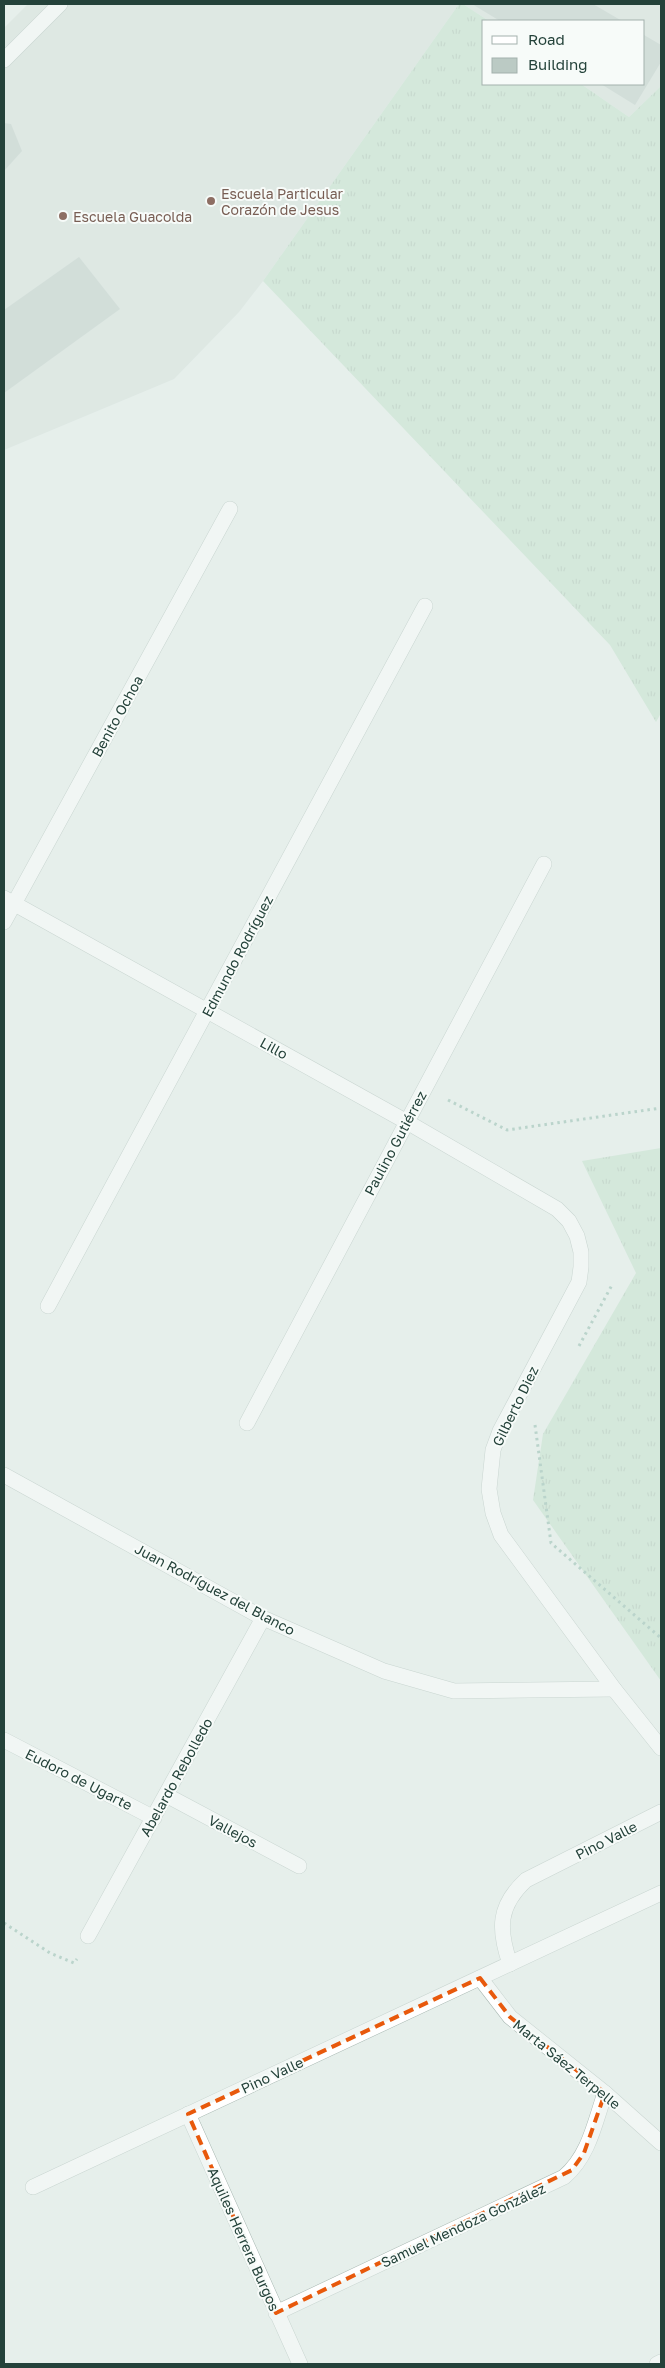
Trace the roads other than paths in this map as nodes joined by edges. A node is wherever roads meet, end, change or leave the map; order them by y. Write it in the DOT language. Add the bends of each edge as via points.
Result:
graph roads {
  1 [pos="60,4"];
  2 [pos="4,60"];
  3 [pos="230,509"];
  4 [pos="425,606"];
  5 [pos="544,864"];
  6 [pos="9,901"];
  7 [pos="4,922"];
  8 [pos="207,1011"];
  9 [pos="407,1122"];
  10 [pos="542,1201"];
  11 [pos="48,1306"];
  12 [pos="247,1423"];
  13 [pos="4,1477"];
  14 [pos="263,1618"];
  15 [pos="614,1689"];
  16 [pos="4,1740"];
  17 [pos="661,1748"];
  18 [pos="166,1795"];
  19 [pos="661,1812"];
  20 [pos="154,1818"];
  21 [pos="299,1866"];
  22 [pos="661,1893"];
  23 [pos="88,1936"];
  24 [pos="510,1964"];
  25 [pos="480,1978"];
  26 [pos="605,2093"];
  27 [pos="188,2114"];
  28 [pos="661,2143"];
  29 [pos="34,2187"];
  30 [pos="276,2313"];
  31 [pos="661,2362"];
  32 [pos="300,2364"];
  33 [pos="657,2364"];
  1 -- 2 [label="street"];
  3 -- 6 [label="street, Benito Ochoa"];
  4 -- 8 [label="street, Edmundo Rodríguez"];
  5 -- 9 [label="street, Paulino Gutiérrez"];
  6 -- 7 [label="street, Benito Ochoa"];
  6 -- 8 [label="street, Lillo"];
  8 -- 9 [label="street, Lillo"];
  8 -- 11 [label="street, Edmundo Rodríguez"];
  9 -- 10 [label="street, Lillo"];
  9 -- 12 [label="street, Paulino Gutiérrez"];
  10 -- 15 [label="street, Gilberto Diez" via="569,1221 577,1236 581,1252 579,1282 500,1431 491,1460 489,1489 501,1535"];
  13 -- 14 [label="street, Juan Rodríguez del Blanco"];
  14 -- 15 [label="street, Juan Rodríguez del Blanco" via="384,1671 454,1691"];
  14 -- 18 [label="street, Abelardo Rebolledo"];
  15 -- 17 [label="street, Gilberto Diez"];
  16 -- 20 [label="street, Eudoro de Ugarte"];
  18 -- 20 [label="street, Abelardo Rebolledo"];
  18 -- 21 [label="street, Vallejos"];
  19 -- 24 [label="street, Pino Valle" via="526,1880 515,1891 506,1904 503,1923 502,1942"];
  20 -- 23 [label="street, Abelardo Rebolledo"];
  22 -- 24 [label="street, Pino Valle"];
  24 -- 25 [label="street, Pino Valle"];
  25 -- 26 [label="street, Marta Sáez Terpelle" via="510,2017"];
  25 -- 27 [label="street, Pino Valle"];
  26 -- 28 [label="street, Marta Sáez Terpelle"];
  26 -- 30 [label="street, Samuel Mendoza González" via="584,2153 564,2177"];
  27 -- 29 [label="street, Pino Valle"];
  27 -- 30 [label="street, Aquiles Herrera Burgos"];
  30 -- 32 [label="street, Aquiles Herrera Burgos"];
  31 -- 33 [label="street"];
}
